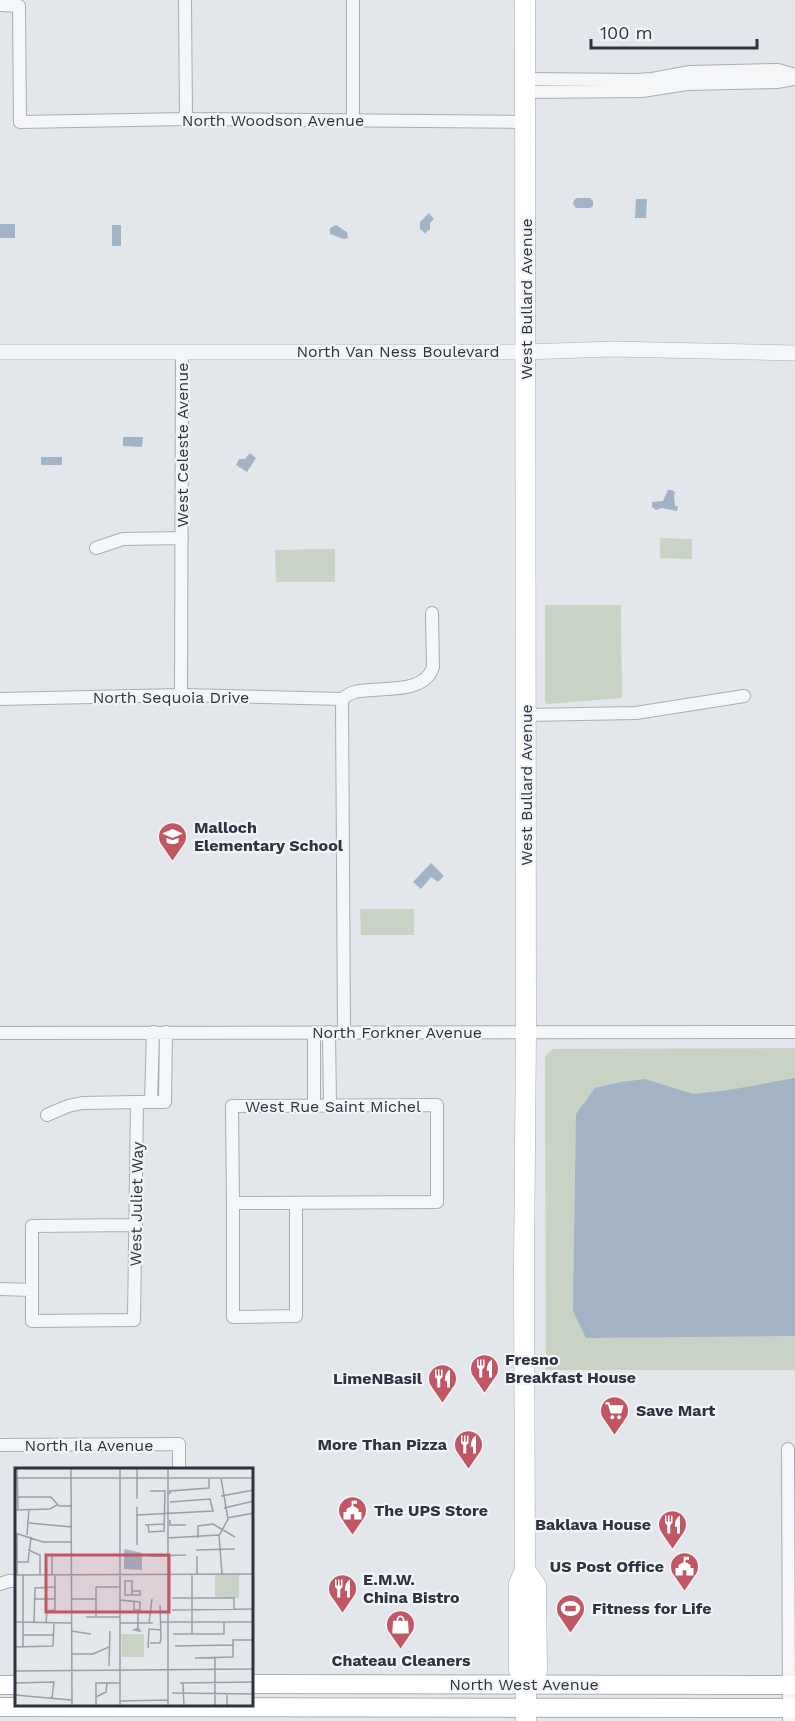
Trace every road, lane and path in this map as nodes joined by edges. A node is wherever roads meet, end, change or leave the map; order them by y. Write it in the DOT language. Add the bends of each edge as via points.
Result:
graph roads {
  1 [pos="185,0"];
  2 [pos="353,0"];
  3 [pos="525,0"];
  4 [pos="0,5"];
  5 [pos="795,77"];
  6 [pos="526,85"];
  7 [pos="186,119"];
  8 [pos="353,121"];
  9 [pos="525,123"];
  10 [pos="182,351"];
  11 [pos="0,352"];
  12 [pos="525,352"];
  13 [pos="795,353"];
  14 [pos="182,538"];
  15 [pos="96,548"];
  16 [pos="432,613"];
  17 [pos="181,695"];
  18 [pos="744,696"];
  19 [pos="0,699"];
  20 [pos="342,699"];
  21 [pos="526,715"];
  22 [pos="159,1032"];
  23 [pos="314,1032"];
  24 [pos="329,1032"];
  25 [pos="344,1032"];
  26 [pos="526,1032"];
  27 [pos="795,1032"];
  28 [pos="0,1033"];
  29 [pos="137,1102"];
  30 [pos="151,1102"];
  31 [pos="314,1105"];
  32 [pos="330,1105"];
  33 [pos="47,1115"];
  34 [pos="232,1203"];
  35 [pos="296,1203"];
  36 [pos="136,1225"];
  37 [pos="0,1290"];
  38 [pos="32,1290"];
  39 [pos="0,1445"];
  40 [pos="788,1449"];
  41 [pos="179,1468"];
  42 [pos="15,1581"];
  43 [pos="0,1584"];
  44 [pos="254,1684"];
  45 [pos="526,1684"];
  46 [pos="792,1685"];
  47 [pos="42,1706"];
  48 [pos="0,1707"];
  49 [pos="791,1713"];
  50 [pos="526,1714"];
  1 -- 7 [label="street"];
  2 -- 8 [label="street"];
  3 -- 6 [label="main road, West Bullard Avenue"];
  4 -- 7 [label="street, North Woodson Avenue" via="19,6 20,122"];
  5 -- 6 [label="street" via="777,82 748,77 687,79 642,91 620,86"];
  6 -- 9 [label="main road, West Bullard Avenue"];
  7 -- 8 [label="street, North Woodson Avenue"];
  8 -- 9 [label="street, North Woodson Avenue"];
  9 -- 12 [label="main road, West Bullard Avenue"];
  10 -- 11 [label="street, North Van Ness Boulevard"];
  10 -- 12 [label="street, North Van Ness Boulevard"];
  10 -- 14 [label="street, West Celeste Avenue"];
  12 -- 13 [label="street, North Van Ness Boulevard" via="612,349"];
  12 -- 21 [label="main road, West Bullard Avenue"];
  14 -- 15 [label="street, West Celeste Avenue" via="123,539"];
  14 -- 17 [label="street, West Celeste Avenue"];
  16 -- 20 [label="street, North Sequoia Drive" via="433,667 425,680 407,686 352,692"];
  17 -- 19 [label="street, North Sequoia Drive"];
  17 -- 20 [label="street, North Sequoia Drive"];
  18 -- 21 [label="street" via="636,713"];
  20 -- 25 [label="street"];
  21 -- 26 [label="main road, West Bullard Avenue"];
  22 -- 23 [label="street, North Forkner Avenue"];
  22 -- 28 [label="street, North Forkner Avenue"];
  22 -- 30 [label="street"];
  22 -- 30 [label="street" via="165,1102"];
  23 -- 24 [label="street, North Forkner Avenue"];
  23 -- 31 [label="street"];
  24 -- 25 [label="street, North Forkner Avenue"];
  24 -- 32 [label="street"];
  25 -- 26 [label="street, North Forkner Avenue"];
  26 -- 27 [label="street, North Forkner Avenue"];
  26 -- 45 [label="main road, West Bullard Avenue" via="525,1570 536,1586 537,1660 537,1671"];
  29 -- 30 [label="street"];
  29 -- 33 [label="street" via="82,1103"];
  29 -- 36 [label="street, West Juliet Way"];
  31 -- 32 [label="street, West Rue Saint Michel"];
  31 -- 34 [label="street, West Rue Saint Michel" via="232,1106"];
  32 -- 35 [label="street, West Rue Saint Michel" via="437,1105 437,1202"];
  34 -- 35 [label="street, West Rue Saint Michel"];
  34 -- 35 [label="street, West Rue Saint Michel" via="233,1317 296,1317"];
  36 -- 38 [label="street" via="32,1226"];
  36 -- 38 [label="street, West Juliet Way" via="134,1320 32,1321"];
  37 -- 38 [label="street"];
  39 -- 41 [label="street, North Ila Avenue" via="179,1444"];
  40 -- 46 [label="street"];
  42 -- 43 [label="street"];
  44 -- 45 [label="main road, North West Avenue"];
  45 -- 46 [label="main road, North West Avenue"];
  45 -- 50 [label="main road, West Bullard Avenue"];
  46 -- 49 [label="street"];
  47 -- 48 [label="main road, North West Avenue"];
  47 -- 50 [label="main road, North West Avenue"];
  49 -- 50 [label="main road, North West Avenue"];
}
